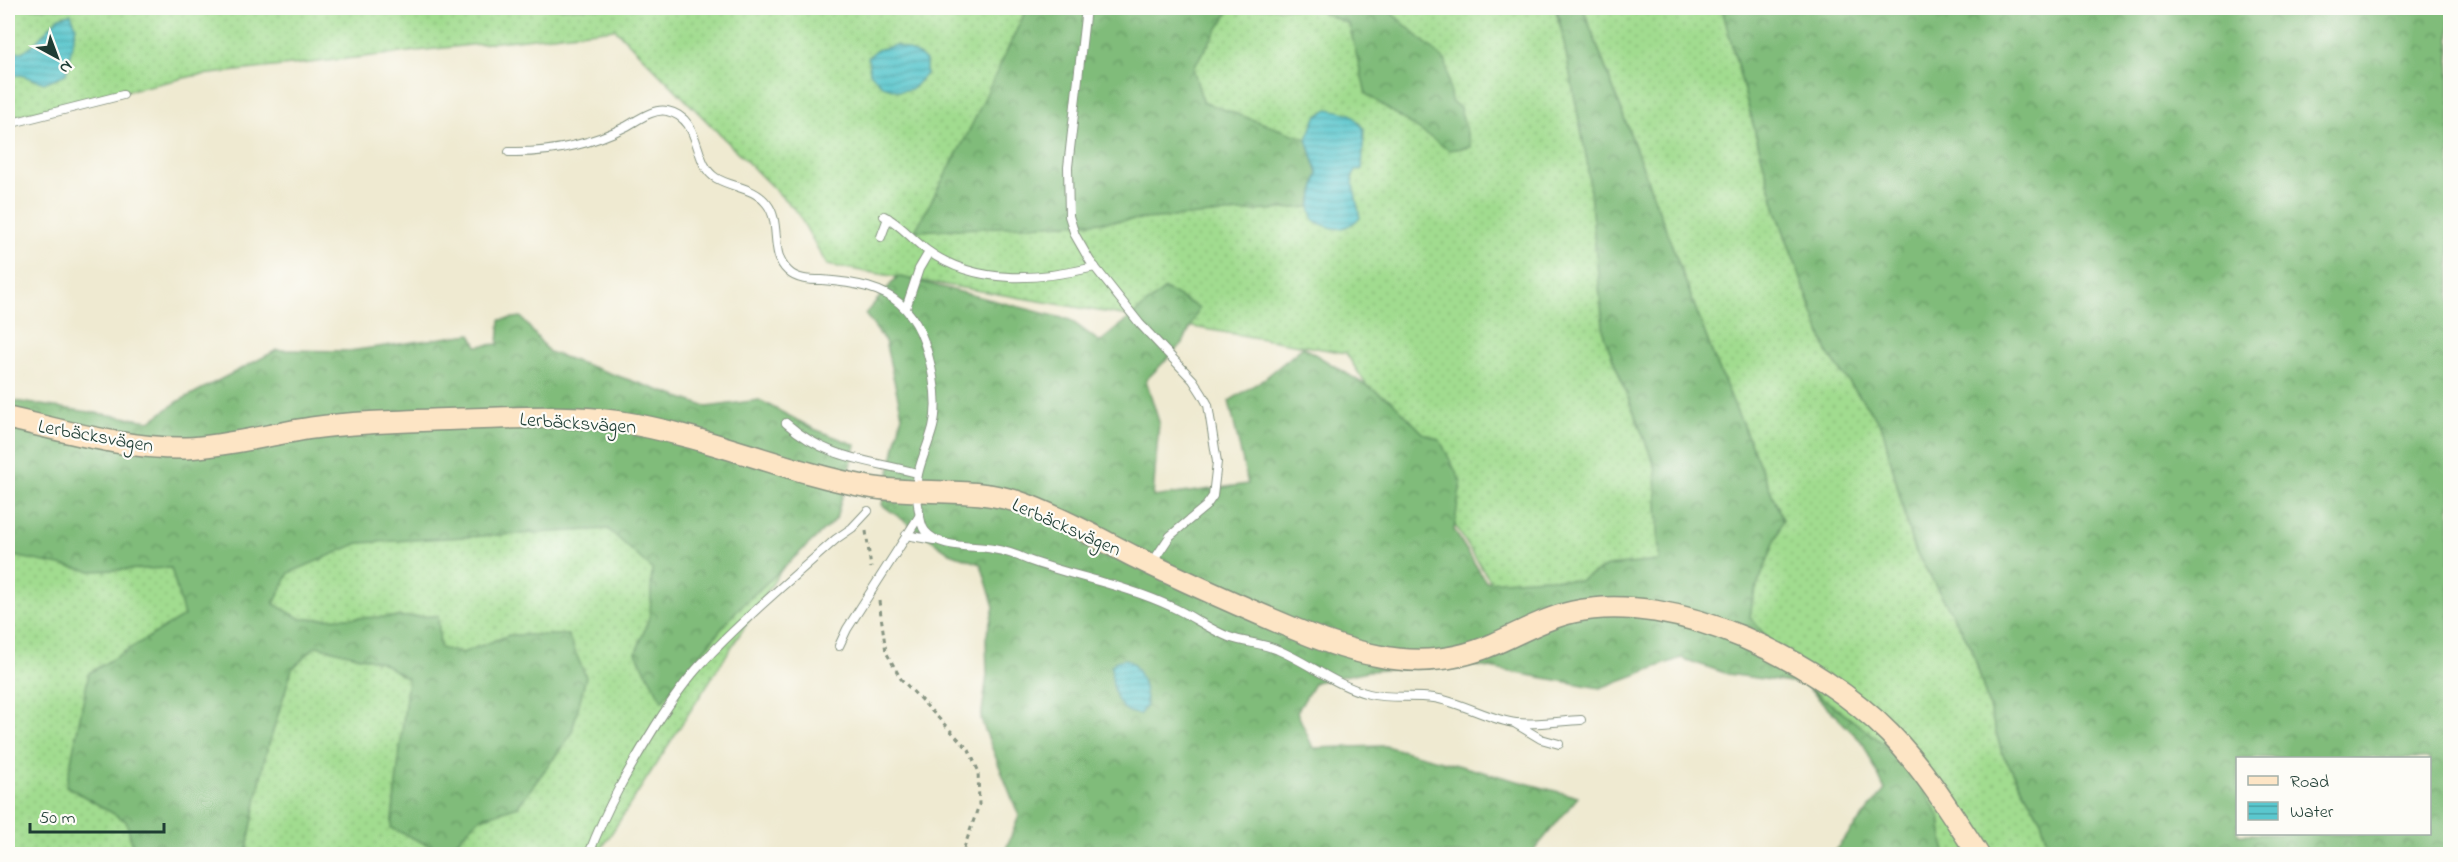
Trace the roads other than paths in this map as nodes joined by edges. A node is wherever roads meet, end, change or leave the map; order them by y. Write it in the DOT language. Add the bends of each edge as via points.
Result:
graph roads {
  1 [pos="1086,8"];
  2 [pos="123,94"];
  3 [pos="8,124"];
  4 [pos="509,152"];
  5 [pos="881,237"];
  6 [pos="929,252"];
  7 [pos="1095,267"];
  8 [pos="906,309"];
  9 [pos="8,418"];
  10 [pos="786,423"];
  11 [pos="916,482"];
  12 [pos="868,511"];
  13 [pos="920,515"];
  14 [pos="906,535"];
  15 [pos="936,540"];
  16 [pos="1152,565"];
  17 [pos="840,646"];
  18 [pos="1581,720"];
  19 [pos="1515,723"];
  20 [pos="1559,744"];
  21 [pos="589,855"];
  22 [pos="1978,855"];
  1 -- 7 [label="lane" via="1068,167 1068,205 1075,235"];
  2 -- 3 [label="lane"];
  4 -- 8 [label="lane" via="554,150 603,138 647,116 668,111 689,127 711,174 752,192 767,204 775,219 779,258 787,271 806,280 872,287"];
  5 -- 6 [label="lane" via="886,217"];
  6 -- 7 [label="lane" via="958,267 990,276 1037,276"];
  6 -- 8 [label="lane"];
  7 -- 16 [label="lane" via="1140,324 1193,380 1208,405 1212,422 1217,462 1213,496 1170,536"];
  8 -- 11 [label="lane" via="925,342 935,390 933,429"];
  9 -- 11 [label="street, Lerbäcksvägen" via="114,442 184,448 360,423 598,419 664,430 878,488"];
  10 -- 11 [label="lane" via="810,441 844,458"];
  11 -- 13 [label="lane"];
  11 -- 16 [label="street, Lerbäcksvägen" via="1009,499 1064,521"];
  12 -- 21 [label="lane" via="738,628 681,687 633,760"];
  13 -- 14 [label="lane"];
  13 -- 15 [label="lane" via="925,532"];
  14 -- 15 [label="lane"];
  14 -- 17 [label="lane"];
  15 -- 19 [label="lane" via="995,549 1134,593 1172,607 1216,632 1279,650 1366,694 1439,699"];
  16 -- 22 [label="street, Lerbäcksvägen" via="1314,638 1397,660 1463,655 1581,610 1624,607 1712,626 1764,646 1805,668 1868,713 1915,762"];
  18 -- 19 [label="lane"];
  19 -- 20 [label="lane" via="1541,739"];
}
